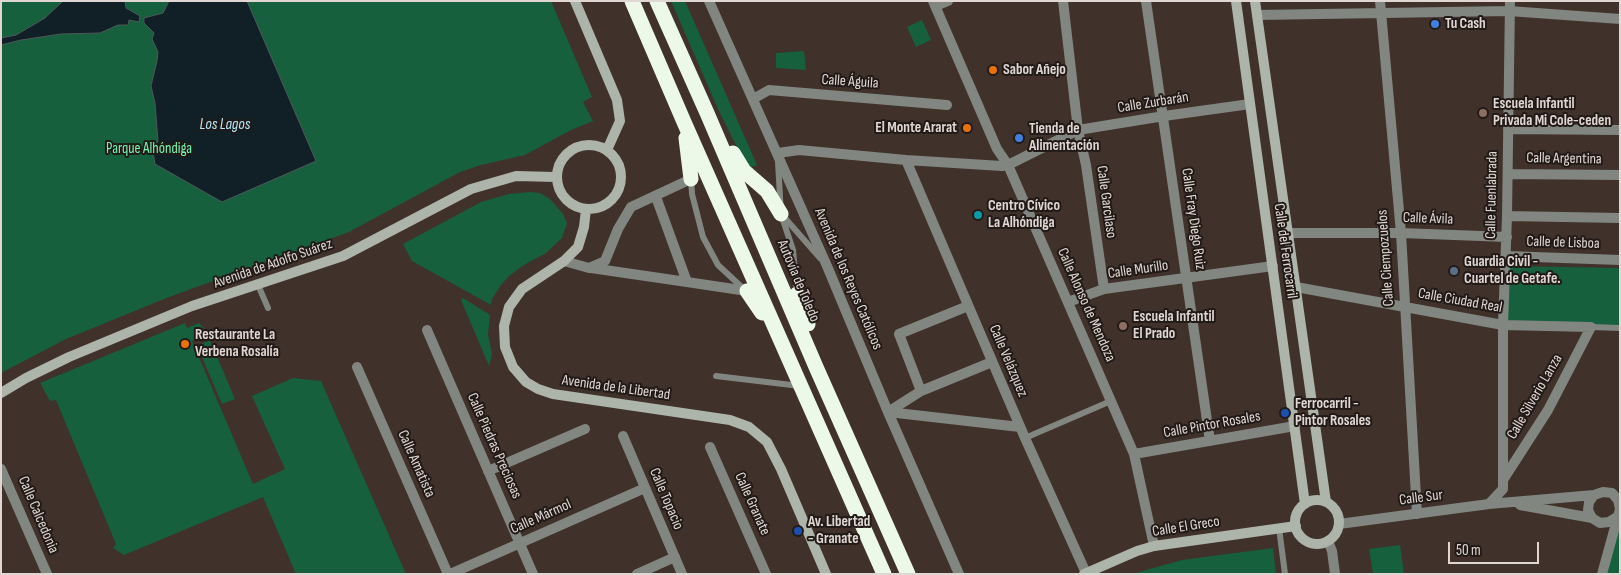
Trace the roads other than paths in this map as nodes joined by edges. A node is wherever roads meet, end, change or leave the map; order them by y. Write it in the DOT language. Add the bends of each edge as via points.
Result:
graph roads {
  1 [pos="575,1"];
  2 [pos="632,1"];
  3 [pos="657,1"];
  4 [pos="709,1"];
  5 [pos="948,1"];
  6 [pos="1063,1"];
  7 [pos="1146,1"];
  8 [pos="1236,1"];
  9 [pos="1255,1"];
  10 [pos="1380,1"];
  11 [pos="934,4"];
  12 [pos="1510,6"];
  13 [pos="1381,13"];
  14 [pos="1257,15"];
  15 [pos="1620,19"];
  16 [pos="753,99"];
  17 [pos="1250,104"];
  18 [pos="947,105"];
  19 [pos="708,114"];
  20 [pos="1164,116"];
  21 [pos="684,122"];
  22 [pos="1508,129"];
  23 [pos="1078,130"];
  24 [pos="1620,130"];
  25 [pos="607,150"];
  26 [pos="778,154"];
  27 [pos="906,160"];
  28 [pos="1008,165"];
  29 [pos="1508,174"];
  30 [pos="1620,176"];
  31 [pos="556,177"];
  32 [pos="691,179"];
  33 [pos="656,197"];
  34 [pos="586,209"];
  35 [pos="781,214"];
  36 [pos="1508,216"];
  37 [pos="1620,218"];
  38 [pos="1288,233"];
  39 [pos="1400,233"];
  40 [pos="1507,237"];
  41 [pos="1506,256"];
  42 [pos="564,260"];
  43 [pos="1620,260"];
  44 [pos="827,266"];
  45 [pos="1272,266"];
  46 [pos="589,268"];
  47 [pos="1186,278"];
  48 [pos="687,282"];
  49 [pos="258,285"];
  50 [pos="1296,287"];
  51 [pos="1104,289"];
  52 [pos="747,292"];
  53 [pos="797,294"];
  54 [pos="1068,302"];
  55 [pos="968,306"];
  56 [pos="1404,306"];
  57 [pos="268,308"];
  58 [pos="1503,324"];
  59 [pos="1591,328"];
  60 [pos="1620,328"];
  61 [pos="427,330"];
  62 [pos="784,346"];
  63 [pos="992,362"];
  64 [pos="357,367"];
  65 [pos="816,367"];
  66 [pos="716,376"];
  67 [pos="802,386"];
  68 [pos="921,391"];
  69 [pos="1,393"];
  70 [pos="1111,401"];
  71 [pos="888,412"];
  72 [pos="1295,426"];
  73 [pos="1020,427"];
  74 [pos="584,429"];
  75 [pos="623,436"];
  76 [pos="1025,438"];
  77 [pos="1210,440"];
  78 [pos="710,447"];
  79 [pos="1134,454"];
  80 [pos="1,469"];
  81 [pos="488,471"];
  82 [pos="1503,480"];
  83 [pos="645,488"];
  84 [pos="1594,495"];
  85 [pos="1619,497"];
  86 [pos="1326,502"];
  87 [pos="1507,503"];
  88 [pos="1304,504"];
  89 [pos="1489,504"];
  90 [pos="1417,514"];
  91 [pos="1617,517"];
  92 [pos="1592,518"];
  93 [pos="1339,524"];
  94 [pos="1296,526"];
  95 [pos="1279,528"];
  96 [pos="1328,541"];
  97 [pos="520,543"];
  98 [pos="1154,546"];
  99 [pos="675,557"];
  100 [pos="958,573"];
  101 [pos="1085,573"];
  102 [pos="47,574"];
  103 [pos="449,574"];
  104 [pos="533,574"];
  105 [pos="637,574"];
  106 [pos="682,574"];
  107 [pos="766,574"];
  108 [pos="826,574"];
  109 [pos="884,574"];
  110 [pos="908,574"];
  111 [pos="1285,574"];
  112 [pos="1335,574"];
  113 [pos="1602,574"];
  1 -- 25 [label="street" via="617,100 620,121"];
  2 -- 21 [label="highway"];
  3 -- 19 [label="highway, Autovía de Toledo"];
  4 -- 16 [label="street, Avenida de los Reyes Católicos"];
  5 -- 11 [label="street"];
  6 -- 23 [label="street, Calle Garcilaso"];
  7 -- 20 [label="street, Calle Fray Diego Ruiz"];
  8 -- 17 [label="street, Calle del Ferrocarril"];
  9 -- 14 [label="street, Calle del Ferrocarril"];
  10 -- 13 [label="street, Calle Ciempozuelos"];
  11 -- 28 [label="street, Calle Alonso de Mendoza" via="997,149"];
  12 -- 13 [label="street"];
  12 -- 15 [label="street"];
  12 -- 22 [label="street, Calle Fuenlabrada"];
  13 -- 14 [label="street"];
  13 -- 39 [label="street, Calle Ciempozuelos"];
  14 -- 38 [label="street, Calle del Ferrocarril"];
  16 -- 18 [label="street, Calle Águila" via="769,90"];
  16 -- 26 [label="street, Avenida de los Reyes Católicos"];
  17 -- 20 [label="street, Calle Zurbarán"];
  17 -- 45 [label="street, Calle del Ferrocarril"];
  19 -- 35 [label="highway" via="744,171 766,191"];
  19 -- 65 [label="highway, Autovía de Toledo"];
  20 -- 23 [label="street, Calle Zurbarán"];
  20 -- 47 [label="street, Calle Fray Diego Ruiz"];
  21 -- 32 [label="highway"];
  21 -- 62 [label="highway"];
  22 -- 24 [label="street"];
  22 -- 29 [label="street, Calle Fuenlabrada"];
  23 -- 28 [label="street, Calle Zurbarán"];
  23 -- 51 [label="street, Calle Garcilaso"];
  25 -- 31 [label="street" via="594,145 573,148 559,163"];
  25 -- 34 [label="street" via="616,159 620,171 618,191 605,205"];
  26 -- 27 [label="street" via="799,150"];
  26 -- 35 [label="lane"];
  26 -- 44 [label="street, Avenida de los Reyes Católicos"];
  27 -- 28 [label="street"];
  27 -- 55 [label="street, Calle Velázquez"];
  28 -- 54 [label="street, Calle Alonso de Mendoza"];
  29 -- 30 [label="street, Calle Argentina"];
  29 -- 36 [label="street, Calle Fuenlabrada"];
  31 -- 34 [label="street" via="566,200"];
  31 -- 49 [label="street, Avenida de Adolfo Suárez" via="516,176 471,189 344,256"];
  32 -- 33 [label="street"];
  32 -- 52 [label="lane" via="703,237 718,265"];
  33 -- 46 [label="street" via="632,207 618,229 605,261"];
  33 -- 48 [label="street"];
  34 -- 42 [label="street, Avenida de la Libertad" via="578,247"];
  35 -- 44 [label="lane"];
  35 -- 53 [label="lane" via="793,250"];
  36 -- 37 [label="street"];
  36 -- 40 [label="street, Calle Fuenlabrada"];
  38 -- 39 [label="street, Calle Ávila"];
  38 -- 50 [label="street, Calle del Ferrocarril"];
  39 -- 40 [label="street, Calle Ávila"];
  39 -- 56 [label="street, Calle Ciempozuelos"];
  40 -- 41 [label="street, Calle Fuenlabrada"];
  41 -- 43 [label="street, Calle de Lisboa"];
  41 -- 58 [label="street, Calle Fuenlabrada"];
  42 -- 46 [label="street"];
  42 -- 108 [label="street, Avenida de la Libertad" via="522,289 509,307 504,326 505,347 513,367 526,382 554,394 730,420 749,428 767,442"];
  44 -- 71 [label="street, Avenida de los Reyes Católicos"];
  45 -- 47 [label="street, Calle Murillo"];
  45 -- 72 [label="street, Calle del Ferrocarril"];
  46 -- 48 [label="street"];
  47 -- 51 [label="street, Calle Murillo"];
  47 -- 77 [label="street, Calle Fray Diego Ruiz"];
  48 -- 52 [label="street"];
  49 -- 57 [label="lane"];
  49 -- 69 [label="street, Avenida de Adolfo Suárez" via="192,306 68,357"];
  50 -- 56 [label="street, Calle Ciudad Real"];
  50 -- 86 [label="street, Calle del Ferrocarril"];
  51 -- 54 [label="street, Calle Murillo"];
  52 -- 62 [label="highway"];
  53 -- 65 [label="highway" via="811,336"];
  54 -- 70 [label="street, Calle Alonso de Mendoza"];
  55 -- 63 [label="street, Calle Velázquez"];
  55 -- 68 [label="street" via="898,334"];
  56 -- 58 [label="street, Calle Ciudad Real"];
  56 -- 90 [label="street, Calle Ciempozuelos"];
  58 -- 59 [label="street, Calle Ciudad Real"];
  58 -- 82 [label="street, Calle Fuenlabrada"];
  59 -- 60 [label="lane, Calle Ciudad Real"];
  59 -- 82 [label="street, Calle Silverio Lanza" via="1548,410"];
  61 -- 81 [label="street, Calle Piedras Preciosas"];
  62 -- 67 [label="highway"];
  63 -- 68 [label="street"];
  63 -- 73 [label="street, Calle Velázquez"];
  64 -- 103 [label="street, Calle Amatista"];
  65 -- 110 [label="highway, Autovía de Toledo"];
  66 -- 67 [label="lane"];
  67 -- 109 [label="highway"];
  68 -- 71 [label="street"];
  70 -- 76 [label="lane"];
  70 -- 79 [label="street, Calle Alonso de Mendoza"];
  71 -- 73 [label="street"];
  71 -- 100 [label="street, Avenida de los Reyes Católicos"];
  72 -- 77 [label="street, Calle Pintor Rosales"];
  72 -- 88 [label="street, Calle del Ferrocarril"];
  73 -- 76 [label="street, Calle Velázquez"];
  74 -- 81 [label="street"];
  75 -- 83 [label="street, Calle Topacio"];
  76 -- 101 [label="street, Calle Velázquez"];
  77 -- 79 [label="street, Calle Pintor Rosales"];
  78 -- 107 [label="street, Calle Granate"];
  79 -- 98 [label="street, Calle Alonso de Mendoza"];
  80 -- 102 [label="street, Calle Calcedonia"];
  81 -- 97 [label="street, Calle Piedras Preciosas"];
  82 -- 89 [label="street, Calle Fuenlabrada" via="1502,489"];
  83 -- 97 [label="street, Calle Mármol"];
  83 -- 99 [label="street, Calle Topacio"];
  84 -- 85 [label="street" via="1603,492"];
  84 -- 87 [label="street, Calle Sur"];
  84 -- 92 [label="street" via="1588,510"];
  85 -- 91 [label="street"];
  86 -- 88 [label="street" via="1319,500"];
  86 -- 93 [label="street" via="1335,509"];
  87 -- 89 [label="street, Calle Sur"];
  87 -- 92 [label="street, Calle Sur"];
  88 -- 94 [label="street" via="1296,516"];
  89 -- 90 [label="street, Calle Sur"];
  90 -- 93 [label="street, Calle Sur"];
  91 -- 92 [label="street" via="1600,523"];
  91 -- 113 [label="street"];
  93 -- 96 [label="street"];
  94 -- 95 [label="street, Calle El Greco"];
  94 -- 96 [label="street" via="1306,541 1313,544"];
  95 -- 98 [label="street, Calle El Greco"];
  95 -- 111 [label="lane"];
  96 -- 112 [label="street"];
  97 -- 103 [label="street, Calle Mármol"];
  97 -- 104 [label="street, Calle Piedras Preciosas"];
  98 -- 101 [label="street, Calle El Greco"];
  99 -- 105 [label="street"];
  99 -- 106 [label="street, Calle Topacio"];
}
